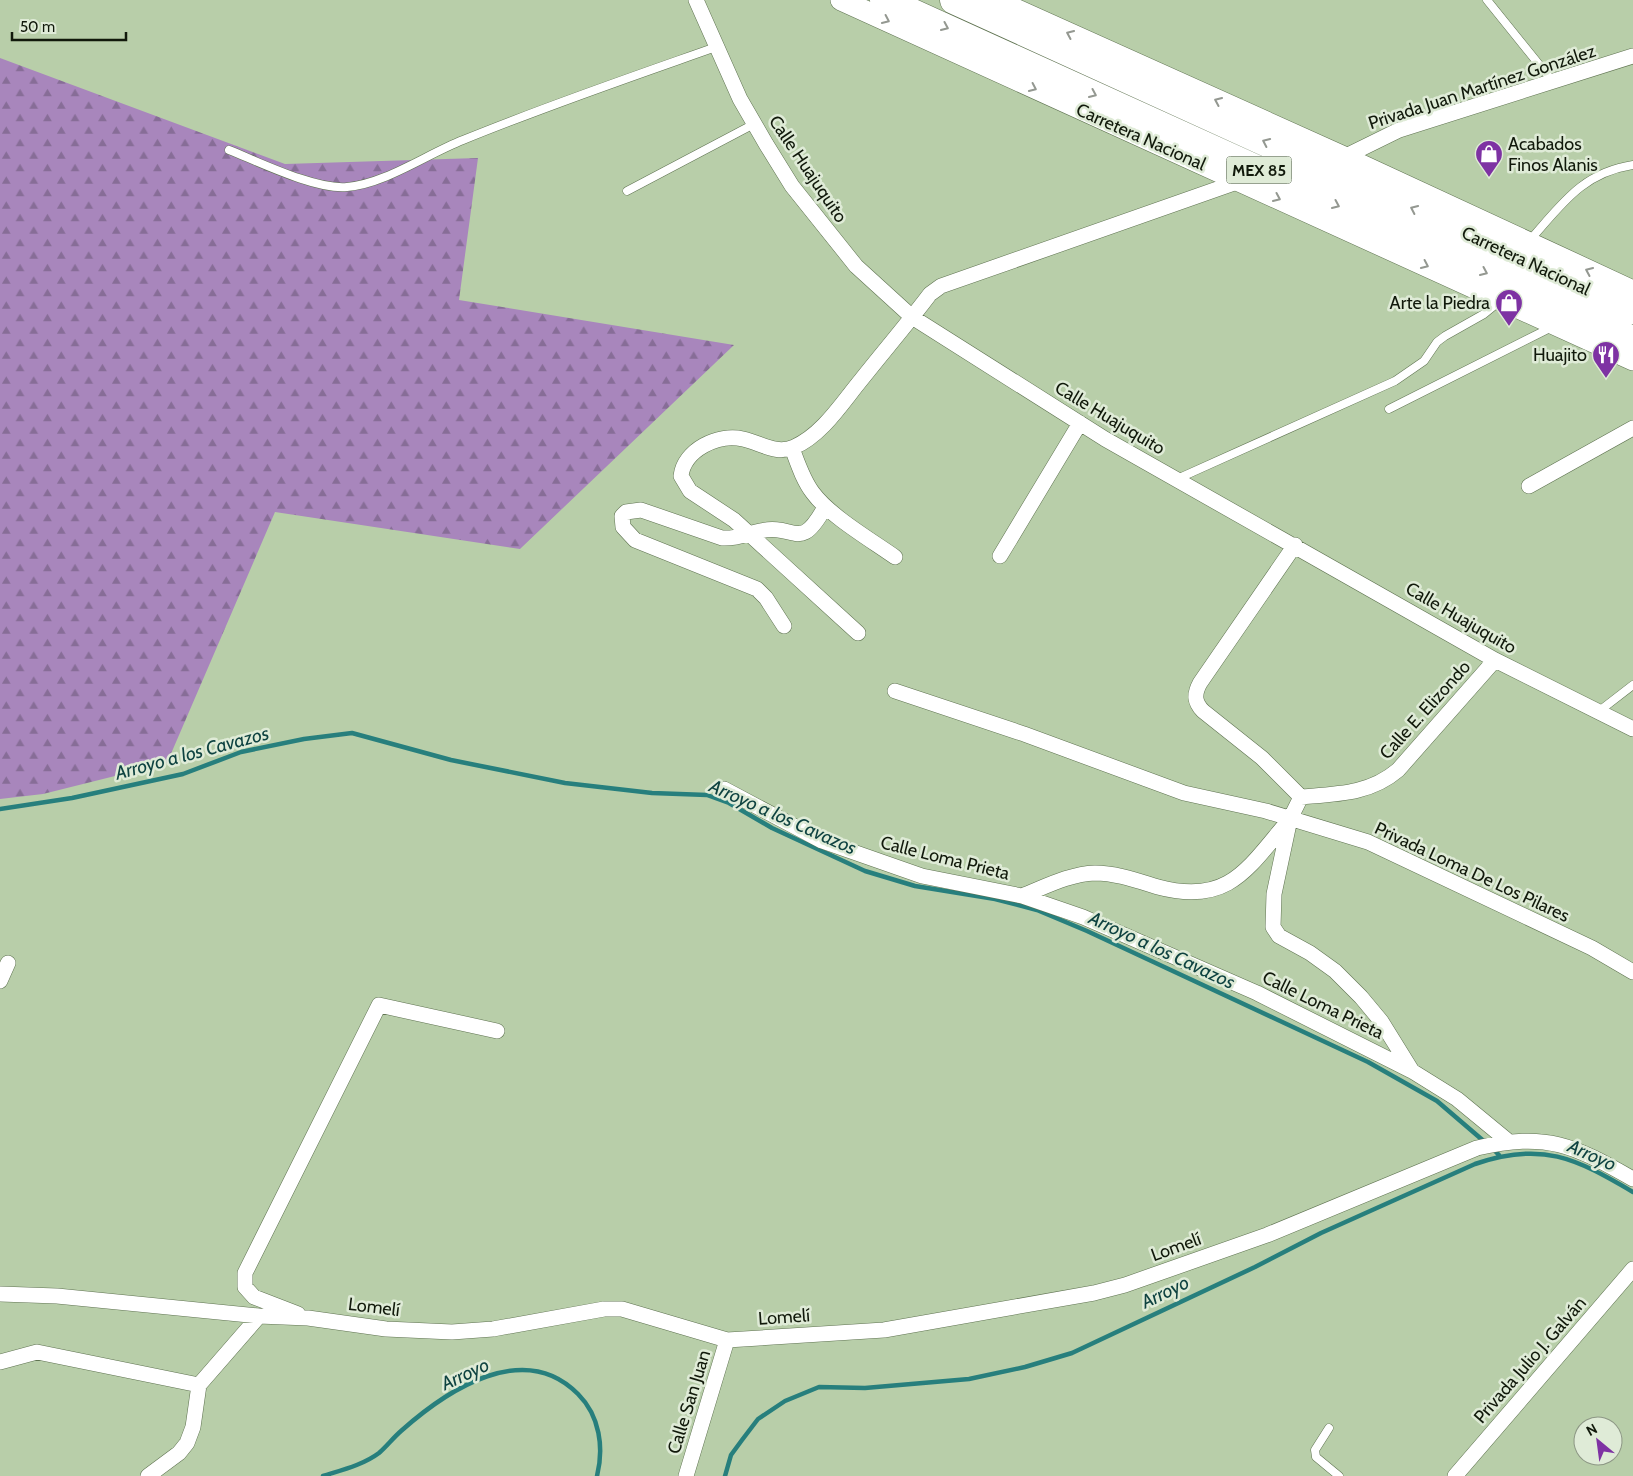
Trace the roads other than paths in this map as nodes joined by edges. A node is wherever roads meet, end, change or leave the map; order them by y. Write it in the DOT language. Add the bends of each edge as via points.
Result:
graph roads {
  1 [pos="696,0"];
  2 [pos="842,0"];
  3 [pos="884,0"];
  4 [pos="954,0"];
  5 [pos="995,0"];
  6 [pos="1487,0"];
  7 [pos="716,47"];
  8 [pos="1633,56"];
  9 [pos="1554,83"];
  10 [pos="754,124"];
  11 [pos="228,150"];
  12 [pos="1344,156"];
  13 [pos="1633,165"];
  14 [pos="1240,181"];
  15 [pos="627,191"];
  16 [pos="1527,244"];
  17 [pos="1633,291"];
  18 [pos="1501,300"];
  19 [pos="1633,310"];
  20 [pos="912,316"];
  21 [pos="1556,325"];
  22 [pos="1633,340"];
  23 [pos="1633,360"];
  24 [pos="1389,409"];
  25 [pos="1080,423"];
  26 [pos="1633,428"];
  27 [pos="792,448"];
  28 [pos="1177,479"];
  29 [pos="1529,486"];
  30 [pos="826,507"];
  31 [pos="749,536"];
  32 [pos="1295,545"];
  33 [pos="1000,556"];
  34 [pos="895,557"];
  35 [pos="784,626"];
  36 [pos="858,633"];
  37 [pos="1495,660"];
  38 [pos="1633,685"];
  39 [pos="895,691"];
  40 [pos="1598,712"];
  41 [pos="1633,729"];
  42 [pos="724,789"];
  43 [pos="1301,797"];
  44 [pos="1290,819"];
  45 [pos="1022,896"];
  46 [pos="8,963"];
  47 [pos="1633,972"];
  48 [pos="0,981"];
  49 [pos="497,1031"];
  50 [pos="1412,1071"];
  51 [pos="1508,1141"];
  52 [pos="1633,1179"];
  53 [pos="1633,1270"];
  54 [pos="0,1294"];
  55 [pos="259,1316"];
  56 [pos="308,1318"];
  57 [pos="728,1340"];
  58 [pos="0,1362"];
  59 [pos="200,1385"];
  60 [pos="1329,1428"];
  61 [pos="148,1476"];
  62 [pos="686,1476"];
  63 [pos="1339,1476"];
  64 [pos="1455,1476"];
  1 -- 7 [label="street, Calle Huajuquito"];
  2 -- 14 [label="main road, Carretera Nacional / MEX 85, one-way"];
  3 -- 22 [label="highway, Carretera Nacional / MEX 85, one-way"];
  19 -- 4 [label="highway, Carretera Nacional / MEX 85, one-way"];
  12 -- 5 [label="main road, Carretera Nacional / MEX 85, one-way"];
  6 -- 9 [label="lane"];
  7 -- 10 [label="street, Calle Huajuquito"];
  7 -- 11 [label="lane" via="514,120 359,185 318,184"];
  8 -- 9 [label="street, Privada Juan Martínez González"];
  9 -- 12 [label="street, Privada Juan Martínez González" via="1406,128"];
  10 -- 15 [label="lane"];
  10 -- 20 [label="street, Calle Huajuquito" via="792,186 843,251 884,294"];
  12 -- 16 [label="main road, Carretera Nacional / MEX 85"];
  13 -- 16 [label="lane" via="1613,168 1588,180 1569,195"];
  14 -- 18 [label="main road, Carretera Nacional / MEX 85, one-way"];
  14 -- 20 [label="street" via="941,286"];
  17 -- 16 [label="main road, Carretera Nacional / MEX 85, one-way"];
  18 -- 21 [label="main road, Carretera Nacional / MEX 85"];
  18 -- 28 [label="lane" via="1437,342 1424,361 1395,381"];
  20 -- 25 [label="street, Calle Huajuquito"];
  20 -- 27 [label="street" via="828,419 805,441"];
  21 -- 23 [label="main road, Carretera Nacional / MEX 85"];
  21 -- 24 [label="lane"];
  25 -- 28 [label="street, Calle Huajuquito"];
  25 -- 33 [label="street"];
  26 -- 29 [label="street"];
  27 -- 30 [label="street" via="803,478"];
  27 -- 31 [label="street" via="782,451 730,438 699,448 682,468 681,476 690,491 716,507"];
  28 -- 32 [label="street, Calle Huajuquito"];
  30 -- 31 [label="street" via="814,527 806,532 760,531"];
  30 -- 34 [label="street"];
  31 -- 35 [label="street" via="722,538 642,510 626,512 621,522 635,540 757,589"];
  31 -- 36 [label="street"];
  32 -- 37 [label="street, Calle Huajuquito"];
  32 -- 43 [label="street" via="1195,695 1203,711 1262,758"];
  37 -- 40 [label="street, Calle Huajuquito"];
  37 -- 43 [label="street, Calle E. Elizondo" via="1388,778 1367,789"];
  38 -- 40 [label="lane"];
  39 -- 44 [label="street, Privada Loma De Los Pilares" via="1184,792"];
  40 -- 41 [label="street, Calle Huajuquito"];
  42 -- 45 [label="street, Calle Loma Prieta" via="822,841 868,858 922,876"];
  43 -- 44 [label="street"];
  44 -- 45 [label="street, Calle Loma Prieta" via="1244,872 1213,890 1180,893 1114,875 1094,873"];
  44 -- 47 [label="street, Privada Loma De Los Pilares" via="1368,842 1592,948"];
  44 -- 50 [label="street" via="1274,894 1273,927 1279,936 1335,971 1362,997"];
  45 -- 50 [label="street, Calle Loma Prieta" via="1083,917 1258,993"];
  46 -- 48 [label="street"];
  49 -- 56 [label="street" via="379,1005 245,1273 245,1286 254,1296"];
  50 -- 51 [label="street, Calle Loma Prieta" via="1457,1099"];
  51 -- 52 [label="street, Lomelí" via="1548,1141 1594,1157"];
  51 -- 57 [label="street, Lomelí" via="1478,1148 1267,1234 1094,1293 884,1330"];
  53 -- 64 [label="street, Privada Julio J. Galván"];
  54 -- 55 [label="street, Lomelí" via="57,1296"];
  55 -- 56 [label="street, Lomelí"];
  55 -- 59 [label="street"];
  56 -- 57 [label="street, Lomelí" via="452,1332 493,1329 586,1311 622,1309"];
  57 -- 62 [label="street, Calle San Juan"];
  58 -- 59 [label="street" via="37,1352"];
  59 -- 61 [label="street" via="187,1443"];
  60 -- 63 [label="lane" via="1315,1450 1316,1456"];
}
